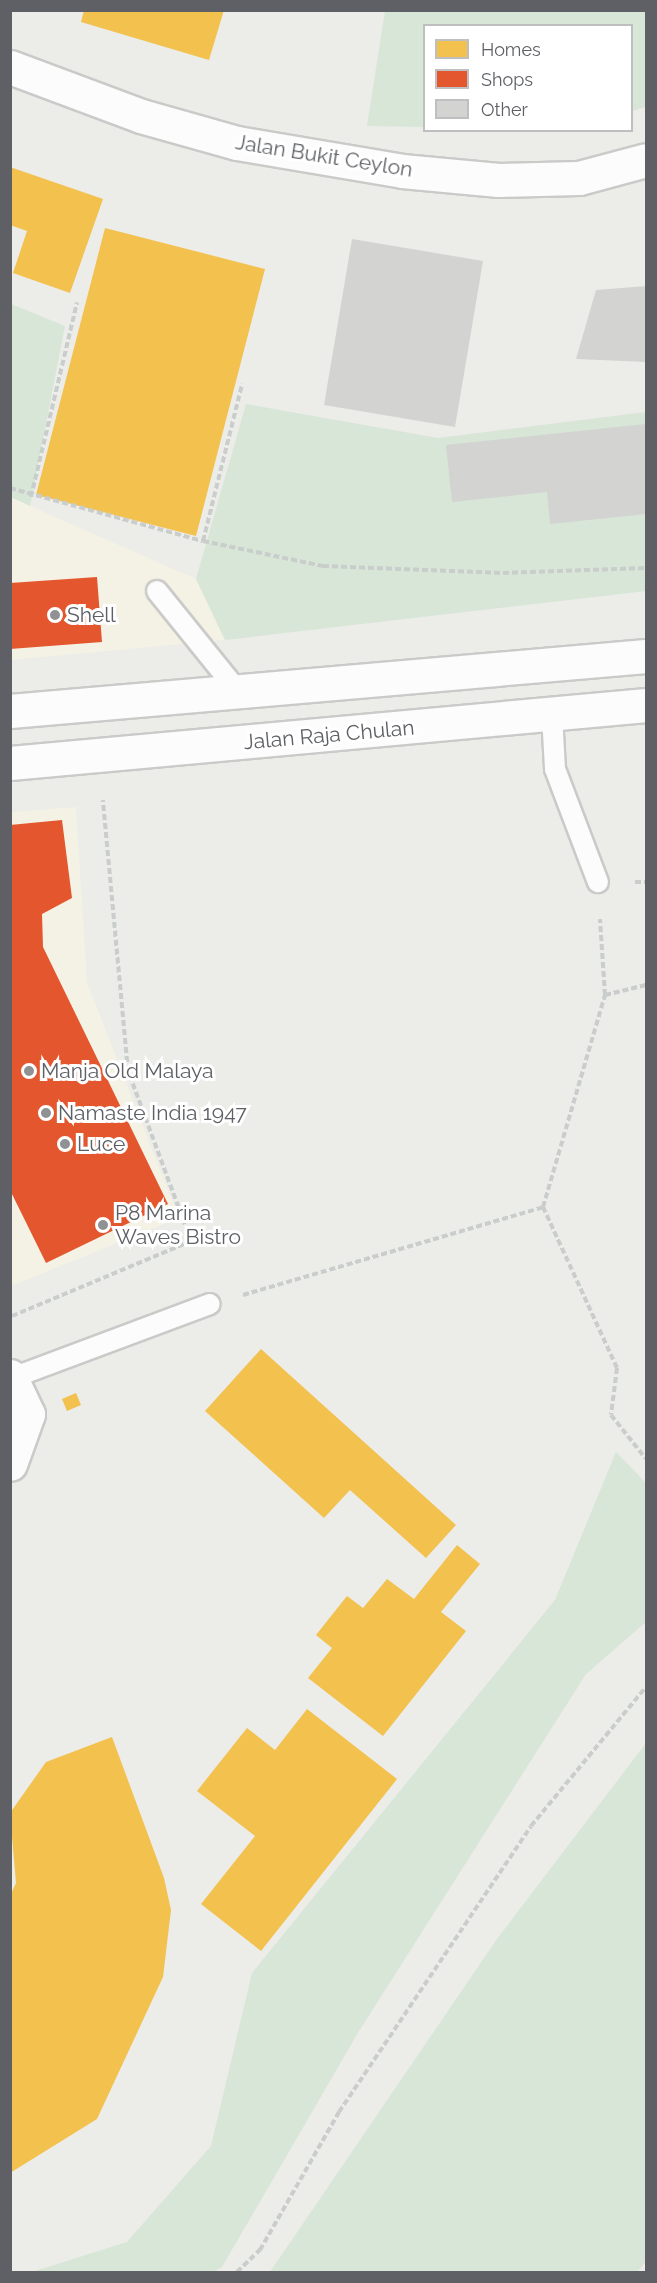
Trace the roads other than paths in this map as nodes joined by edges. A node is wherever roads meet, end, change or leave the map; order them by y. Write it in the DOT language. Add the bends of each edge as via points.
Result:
graph roads {
  1 [pos="10,67"];
  2 [pos="646,160"];
  3 [pos="158,591"];
  4 [pos="646,656"];
  5 [pos="240,694"];
  6 [pos="646,705"];
  7 [pos="10,711"];
  8 [pos="552,716"];
  9 [pos="10,763"];
  10 [pos="598,882"];
  11 [pos="210,1304"];
  12 [pos="11,1377"];
  13 [pos="10,1464"];
  1 -- 2 [label="main road, Jalan Bukit Ceylon" via="141,116 237,144 402,171 499,180 579,178"];
  3 -- 5 [label="lane"];
  4 -- 5 [label="main road"];
  5 -- 7 [label="main road"];
  6 -- 8 [label="main road, Jalan Raja Chulan"];
  8 -- 9 [label="main road, Jalan Raja Chulan"];
  8 -- 10 [label="lane" via="555,769"];
  11 -- 12 [label="lane"];
  12 -- 13 [label="main road" via="28,1414"];
}
